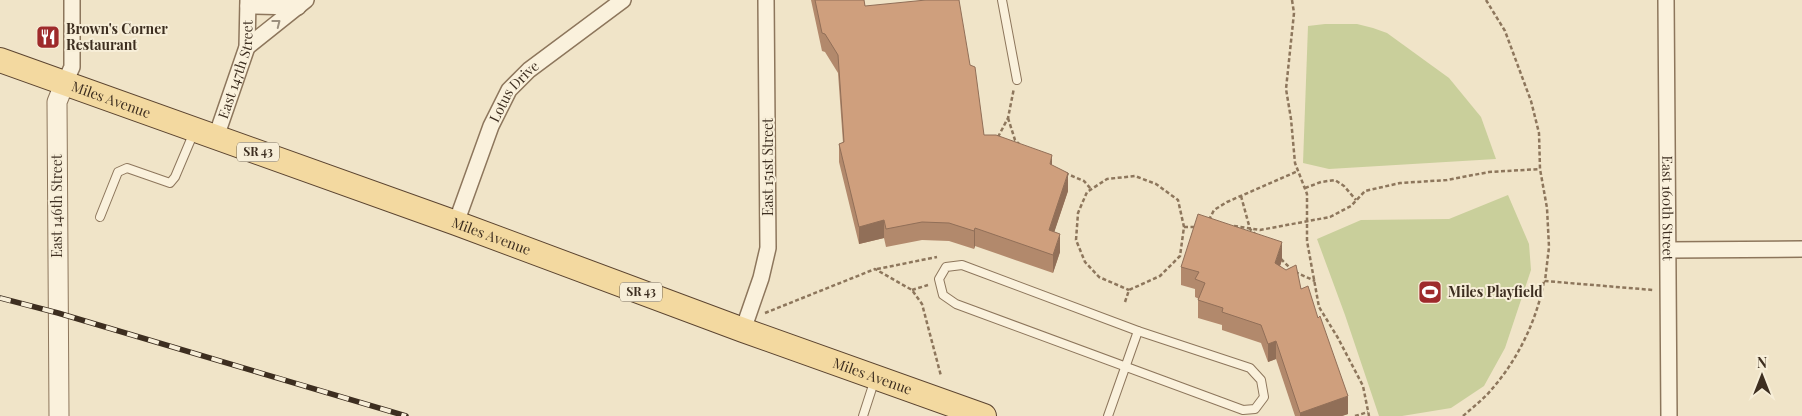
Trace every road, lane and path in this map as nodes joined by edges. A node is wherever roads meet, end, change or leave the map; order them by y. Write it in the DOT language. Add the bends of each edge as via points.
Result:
graph roads {
  1 [pos="72,0"];
  2 [pos="623,0"];
  3 [pos="766,0"];
  4 [pos="1002,0"];
  5 [pos="1292,0"];
  6 [pos="1486,0"];
  7 [pos="1666,0"];
  8 [pos="248,3"];
  9 [pos="302,3"];
  10 [pos="247,47"];
  11 [pos="0,60"];
  12 [pos="1016,80"];
  13 [pos="65,82"];
  14 [pos="1008,118"];
  15 [pos="205,133"];
  16 [pos="998,139"];
  17 [pos="1021,146"];
  18 [pos="1058,170"];
  19 [pos="1540,170"];
  20 [pos="1298,171"];
  21 [pos="1305,188"];
  22 [pos="1091,189"];
  23 [pos="1241,196"];
  24 [pos="1356,201"];
  25 [pos="100,217"];
  26 [pos="1307,222"];
  27 [pos="456,223"];
  28 [pos="1206,226"];
  29 [pos="1233,226"];
  30 [pos="1184,227"];
  31 [pos="1199,227"];
  32 [pos="1250,228"];
  33 [pos="1261,240"];
  34 [pos="1802,248"];
  35 [pos="1669,250"];
  36 [pos="1278,255"];
  37 [pos="937,257"];
  38 [pos="875,269"];
  39 [pos="1315,281"];
  40 [pos="1544,281"];
  41 [pos="928,285"];
  42 [pos="912,290"];
  43 [pos="1129,290"];
  44 [pos="1653,290"];
  45 [pos="1125,302"];
  46 [pos="765,313"];
  47 [pos="743,330"];
  48 [pos="1138,332"];
  49 [pos="1126,366"];
  50 [pos="941,376"];
  51 [pos="876,377"];
  52 [pos="1368,412"];
  53 [pos="58,416"];
  54 [pos="863,416"];
  55 [pos="984,416"];
  56 [pos="1108,416"];
  57 [pos="1355,416"];
  58 [pos="1368,416"];
  59 [pos="1463,416"];
  60 [pos="1669,416"];
  1 -- 13 [label="street, East 146th Street" via="72,67"];
  2 -- 27 [label="street, Lotus Drive" via="529,70 509,90 491,126"];
  3 -- 47 [label="street, East 151st Street" via="768,248"];
  4 -- 12 [label="lane"];
  5 -- 20 [label="path" via="1294,13 1286,89 1294,163"];
  6 -- 19 [label="path" via="1505,31 1531,101 1540,133"];
  7 -- 35 [label="street, East 160th Street"];
  8 -- 9 [label="street"];
  8 -- 10 [label="street, East 147th Street"];
  10 -- 9 [label="street, one-way"];
  10 -- 15 [label="street, East 147th Street"];
  11 -- 13 [label="main road, Miles Avenue / SR 43"];
  12 -- 14 [label="path"];
  13 -- 15 [label="main road, Miles Avenue / SR 43"];
  13 -- 53 [label="street, East 146th Street" via="57,102"];
  14 -- 16 [label="path"];
  14 -- 17 [label="path" via="1015,140"];
  15 -- 25 [label="lane" via="170,183 127,168 118,172"];
  15 -- 27 [label="main road, Miles Avenue / SR 43"];
  18 -- 22 [label="path" via="1084,181"];
  19 -- 24 [label="path" via="1489,172 1400,184 1365,191"];
  19 -- 40 [label="path" via="1547,208 1549,247"];
  20 -- 21 [label="path"];
  20 -- 23 [label="path"];
  21 -- 24 [label="path" via="1335,180"];
  21 -- 26 [label="path"];
  22 -- 30 [label="path" via="1107,179 1135,176 1156,184 1178,200"];
  22 -- 43 [label="path" via="1078,213 1076,240 1085,262 1098,277"];
  23 -- 28 [label="path" via="1214,210"];
  23 -- 32 [label="path"];
  24 -- 26 [label="path" via="1330,217"];
  26 -- 32 [label="path" via="1260,230"];
  26 -- 39 [label="path" via="1307,241"];
  27 -- 47 [label="main road, Miles Avenue / SR 43"];
  29 -- 32 [label="path"];
  30 -- 31 [label="path"];
  30 -- 43 [label="path" via="1180,256 1160,276"];
  32 -- 33 [label="path"];
  34 -- 35 [label="street"];
  35 -- 60 [label="street, East 160th Street"];
  36 -- 39 [label="path" via="1291,269"];
  37 -- 38 [label="path"];
  38 -- 42 [label="path"];
  38 -- 46 [label="path"];
  39 -- 52 [label="path" via="1320,307 1363,386"];
  40 -- 44 [label="path"];
  40 -- 59 [label="path" via="1531,328 1516,356 1492,390"];
  41 -- 42 [label="path"];
  42 -- 50 [label="path" via="922,304"];
  43 -- 45 [label="path"];
  47 -- 51 [label="main road, Miles Avenue / SR 43"];
  48 -- 49 [label="lane"];
  48 -- 49 [label="lane" via="1250,368 1261,380 1264,398 1255,409 1242,410"];
  48 -- 49 [label="lane" via="962,265 946,267 939,279 943,295 956,304"];
  49 -- 56 [label="lane"];
  51 -- 54 [label="lane"];
  51 -- 55 [label="main road, Miles Avenue / SR 43"];
  52 -- 57 [label="path"];
  52 -- 58 [label="path"];
}
